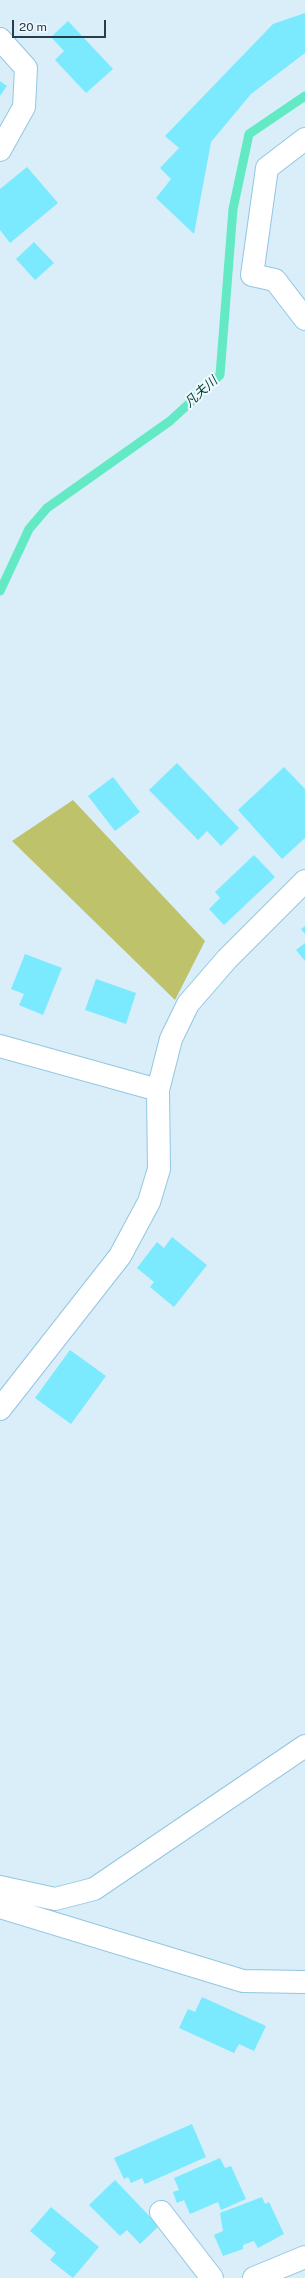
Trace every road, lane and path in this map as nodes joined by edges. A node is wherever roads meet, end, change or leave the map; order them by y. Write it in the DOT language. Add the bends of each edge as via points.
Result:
graph roads {
  1 [pos="0,39"];
  2 [pos="305,139"];
  3 [pos="0,150"];
  4 [pos="305,319"];
  5 [pos="305,881"];
  6 [pos="0,1046"];
  7 [pos="158,1090"];
  8 [pos="0,1409"];
  9 [pos="305,1746"];
  10 [pos="0,1887"];
  11 [pos="0,1907"];
  12 [pos="305,1982"];
  13 [pos="161,2212"];
  14 [pos="305,2257"];
  15 [pos="212,2278"];
  16 [pos="254,2278"];
  1 -- 3 [label="street" via="26,68 24,107"];
  2 -- 4 [label="street" via="267,168 252,274 275,280"];
  5 -- 7 [label="street" via="227,959 188,1004 171,1039"];
  6 -- 7 [label="street"];
  7 -- 8 [label="street" via="159,1169 149,1202 120,1256"];
  9 -- 10 [label="street" via="94,1889 54,1899"];
  11 -- 12 [label="street" via="243,1981"];
  13 -- 15 [label="street"];
  14 -- 16 [label="street"];
}
